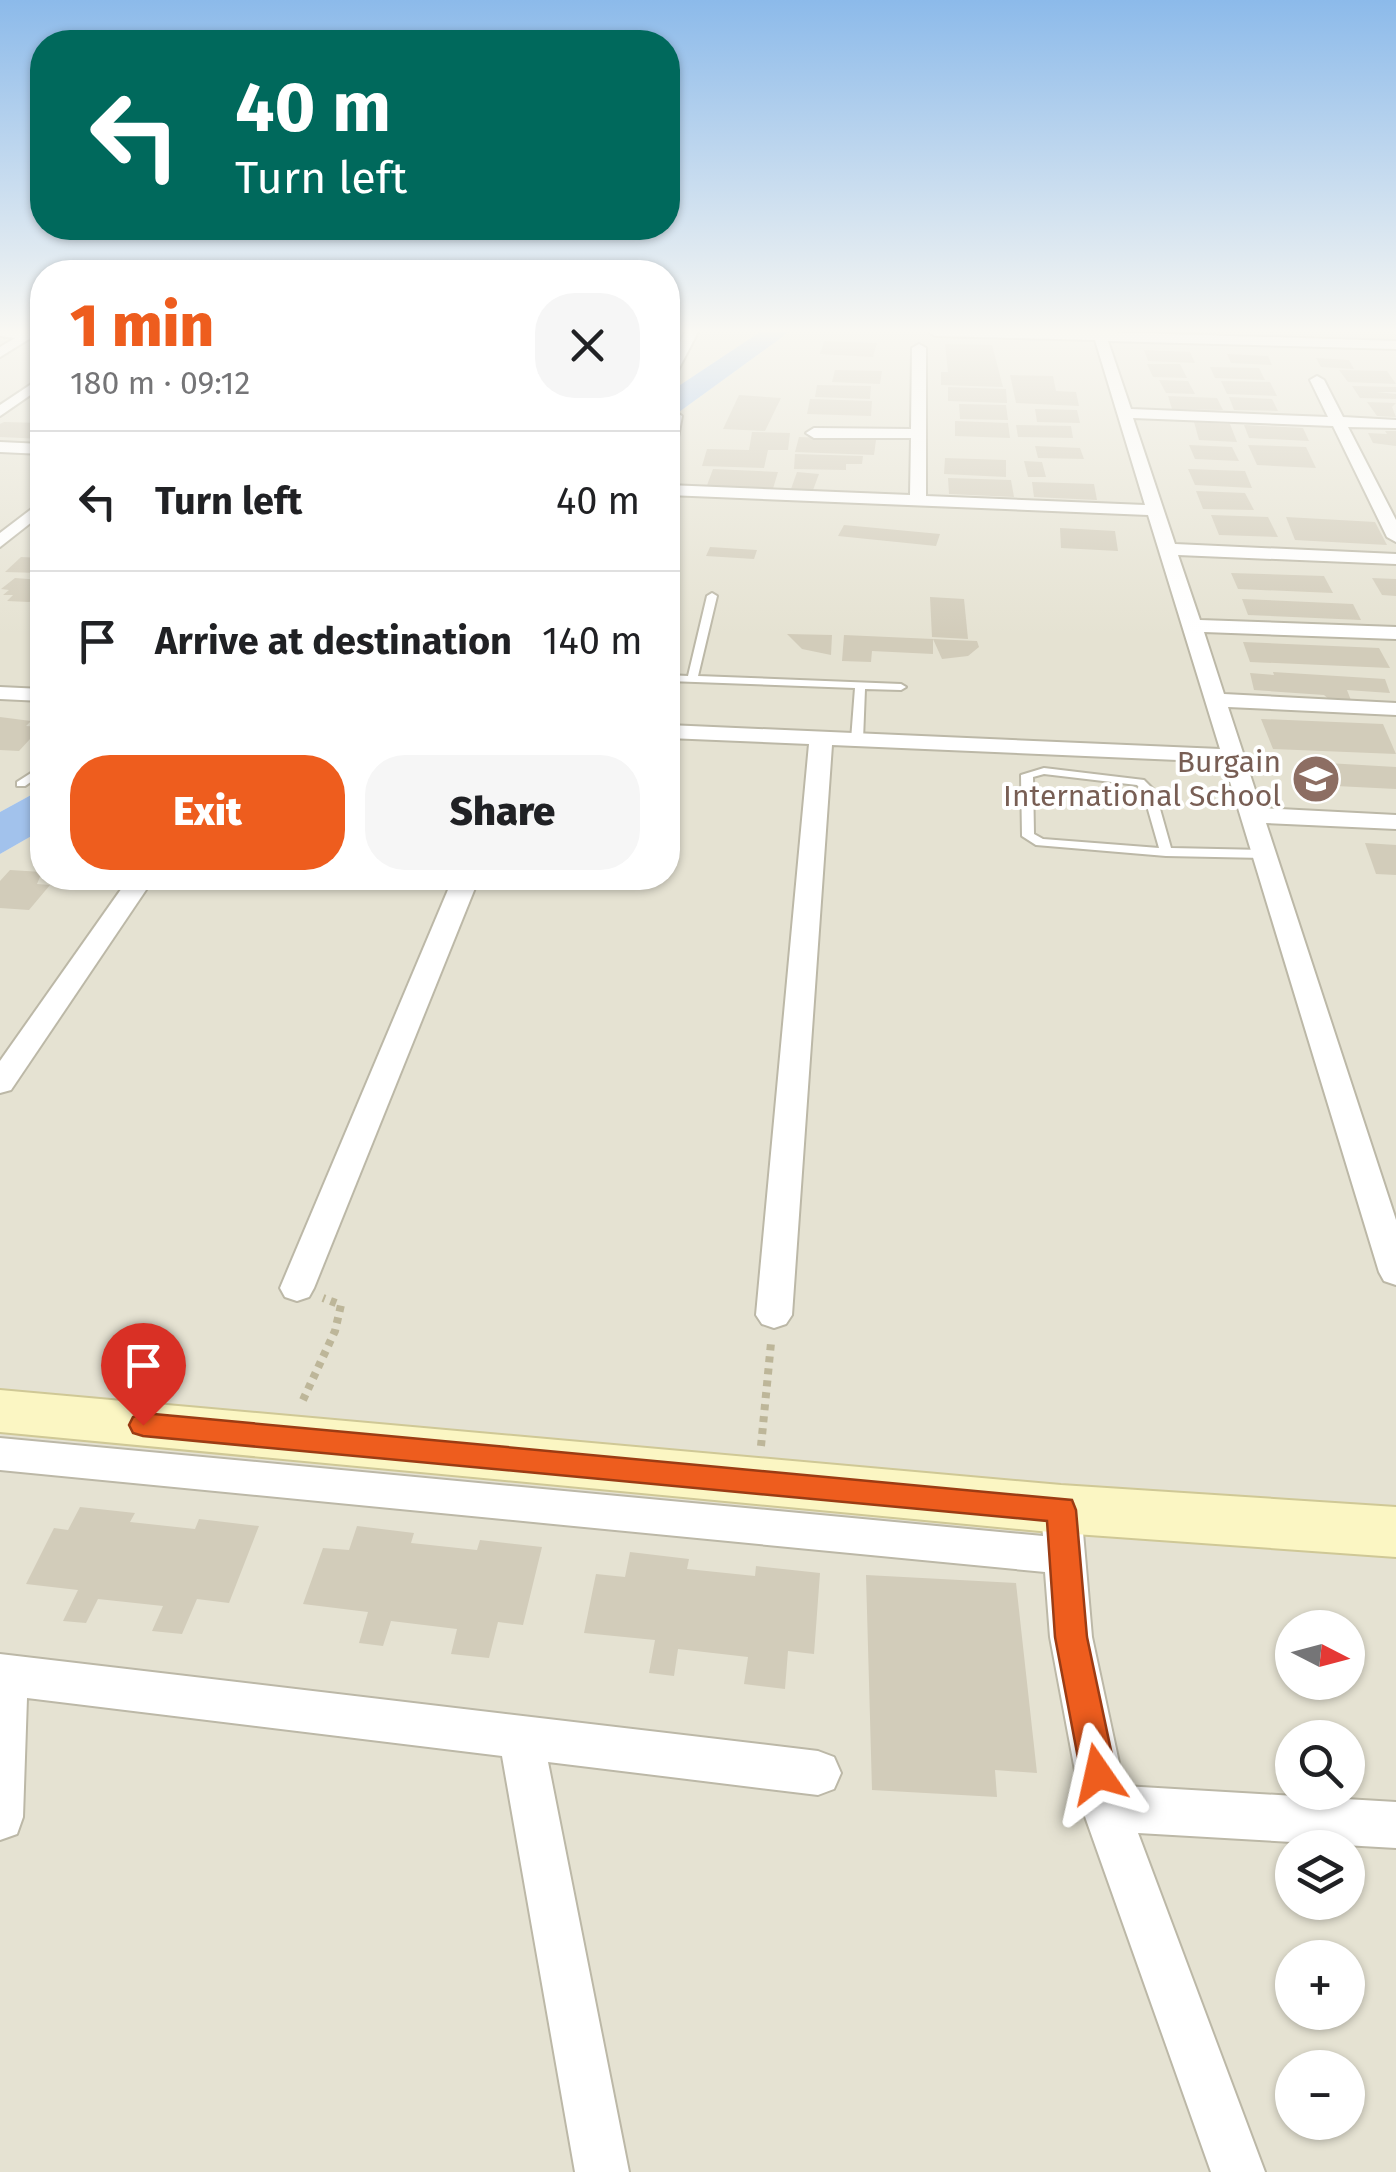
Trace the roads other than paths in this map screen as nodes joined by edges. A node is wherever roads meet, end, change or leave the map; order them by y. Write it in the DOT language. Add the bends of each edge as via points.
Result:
graph roads {
  1 [pos="1130,433"];
  2 [pos="1343,433"];
  3 [pos="814,434"];
  4 [pos="919,434"];
  5 [pos="0,447"];
  6 [pos="30,448"];
  7 [pos="680,490"];
  8 [pos="918,500"];
  9 [pos="1154,510"];
  10 [pos="30,516"];
  11 [pos="1396,537"];
  12 [pos="0,542"];
  13 [pos="1166,549"];
  14 [pos="1396,559"];
  15 [pos="712,596"];
  16 [pos="1191,626"];
  17 [pos="1396,632"];
  18 [pos="680,678"];
  19 [pos="692,679"];
  20 [pos="860,686"];
  21 [pos="901,687"];
  22 [pos="0,693"];
  23 [pos="30,694"];
  24 [pos="1214,700"];
  25 [pos="1396,709"];
  26 [pos="680,732"];
  27 [pos="820,738"];
  28 [pos="857,740"];
  29 [pos="1232,756"];
  30 [pos="30,778"];
  31 [pos="21,784"];
  32 [pos="1251,815"];
  33 [pos="1396,822"];
  34 [pos="1166,852"];
  35 [pos="1264,854"];
  36 [pos="133,890"];
  37 [pos="461,890"];
  38 [pos="0,1083"];
  39 [pos="1396,1272"];
  40 [pos="298,1288"];
  41 [pos="774,1315"];
  42 [pos="0,1412"];
  43 [pos="0,1454"];
  44 [pos="1396,1532"];
  45 [pos="1063,1533"];
  46 [pos="3,1674"];
  47 [pos="520,1734"];
  48 [pos="818,1773"];
  49 [pos="1105,1808"];
  50 [pos="0,1817"];
  51 [pos="1396,1825"];
  52 [pos="602,2172"];
  53 [pos="1238,2172"];
  1 -- 9 [label="street"];
  2 -- 11 [label="street"];
  3 -- 4 [label="street"];
  4 -- 8 [label="street"];
  5 -- 6 [label="street"];
  7 -- 8 [label="street"];
  8 -- 9 [label="street"];
  9 -- 13 [label="street"];
  10 -- 12 [label="street"];
  13 -- 14 [label="street"];
  13 -- 16 [label="street"];
  15 -- 19 [label="lane"];
  16 -- 17 [label="street"];
  16 -- 24 [label="street"];
  18 -- 19 [label="lane"];
  19 -- 20 [label="lane"];
  20 -- 21 [label="lane"];
  20 -- 28 [label="lane"];
  22 -- 23 [label="street"];
  24 -- 25 [label="street"];
  24 -- 29 [label="street"];
  26 -- 27 [label="street"];
  27 -- 28 [label="street"];
  27 -- 41 [label="street"];
  28 -- 29 [label="street"];
  29 -- 32 [label="street"];
  30 -- 31 [label="lane"];
  32 -- 33 [label="street"];
  32 -- 35 [label="street"];
  34 -- 34 [label="lane" via="1150,791 1140,782 1028,775 1028,836 1034,840"];
  34 -- 35 [label="lane"];
  35 -- 39 [label="street"];
  36 -- 38 [label="street"];
  37 -- 40 [label="street"];
  42 -- 45 [label="street" via="758,1482"];
  43 -- 45 [label="street"];
  44 -- 45 [label="street"];
  45 -- 49 [label="street" via="1071,1637"];
  46 -- 47 [label="street"];
  46 -- 50 [label="street"];
  47 -- 48 [label="street"];
  47 -- 52 [label="street"];
  49 -- 51 [label="street"];
  49 -- 53 [label="street"];
}
